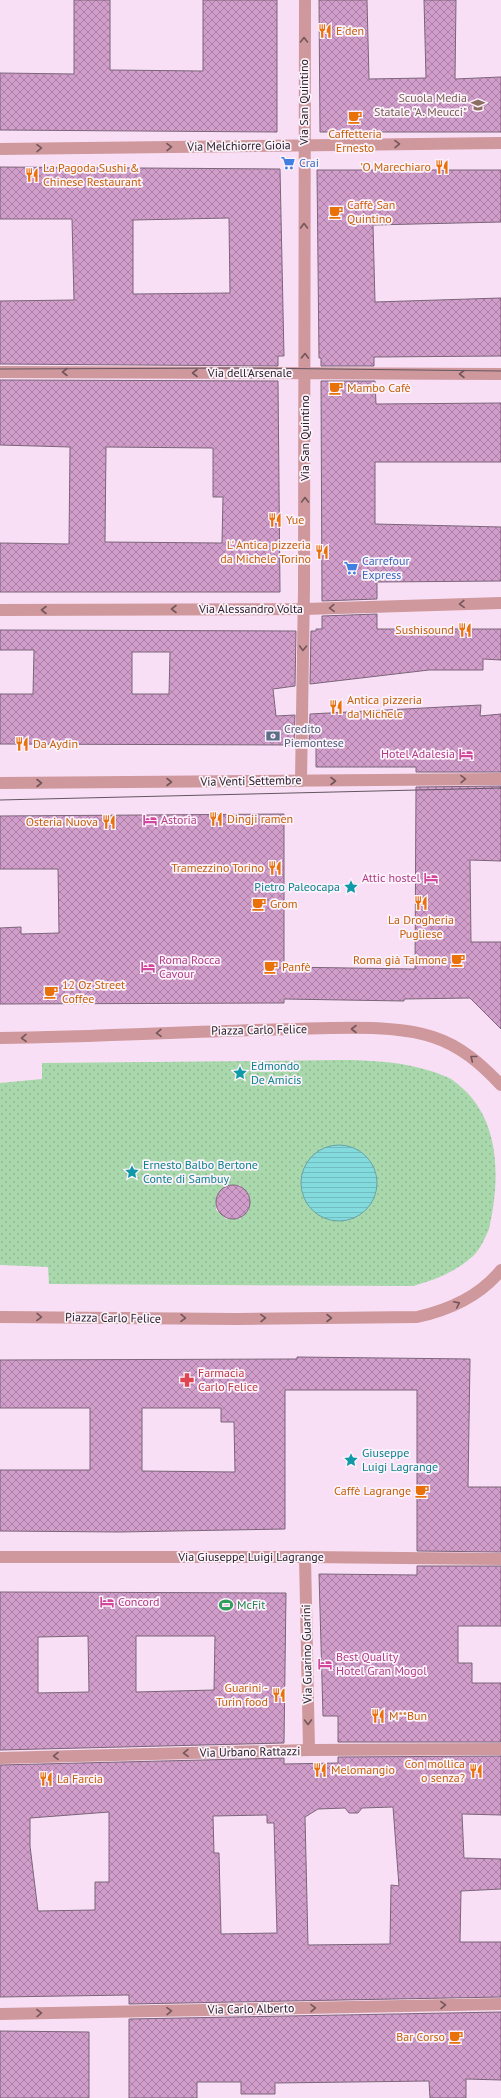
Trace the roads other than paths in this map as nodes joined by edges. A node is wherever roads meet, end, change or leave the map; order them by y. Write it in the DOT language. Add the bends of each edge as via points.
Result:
graph roads {
  1 [pos="304,0"];
  2 [pos="501,143"];
  3 [pos="304,145"];
  4 [pos="0,149"];
  5 [pos="0,372"];
  6 [pos="304,373"];
  7 [pos="501,374"];
  8 [pos="501,603"];
  9 [pos="304,609"];
  10 [pos="0,610"];
  11 [pos="501,779"];
  12 [pos="301,781"];
  13 [pos="0,783"];
  14 [pos="0,1038"];
  15 [pos="501,1085"];
  16 [pos="501,1270"];
  17 [pos="0,1317"];
  18 [pos="0,1557"];
  19 [pos="305,1557"];
  20 [pos="501,1559"];
  21 [pos="501,1749"];
  22 [pos="309,1750"];
  23 [pos="0,1758"];
  24 [pos="501,2004"];
  25 [pos="0,2014"];
  3 -- 1 [label="street, Via San Quintino, one-way"];
  3 -- 2 [label="street, Via Melchiorre Gioia, one-way"];
  4 -- 3 [label="street, Via Melchiorre Gioia, one-way"];
  6 -- 3 [label="street, Via San Quintino, one-way"];
  6 -- 5 [label="street, Via dell'Arsenale, one-way"];
  7 -- 6 [label="street, Via dell'Arsenale, one-way"];
  9 -- 6 [label="street, Via San Quintino, one-way"];
  8 -- 9 [label="street, Via Alessandro Volta, one-way"];
  9 -- 10 [label="street, Via Alessandro Volta, one-way"];
  9 -- 12 [label="street, Via San Quintino, one-way"];
  12 -- 11 [label="street, Via Venti Settembre, one-way"];
  13 -- 12 [label="street, Via Venti Settembre, one-way"];
  15 -- 14 [label="street, Piazza Carlo Felice, one-way" via="482,1066 455,1046 432,1036 393,1030 229,1030"];
  17 -- 16 [label="street, Piazza Carlo Felice, one-way" via="417,1317 463,1301 488,1284"];
  18 -- 19 [label="street, Via Giuseppe Luigi Lagrange"];
  19 -- 20 [label="street, Via Giuseppe Luigi Lagrange"];
  19 -- 22 [label="street, Via Guarino Guarini, one-way"];
  21 -- 22 [label="street, Via Urbano Rattazzi"];
  22 -- 23 [label="street, Via Urbano Rattazzi, one-way"];
  25 -- 24 [label="street, Via Carlo Alberto, one-way"];
}
